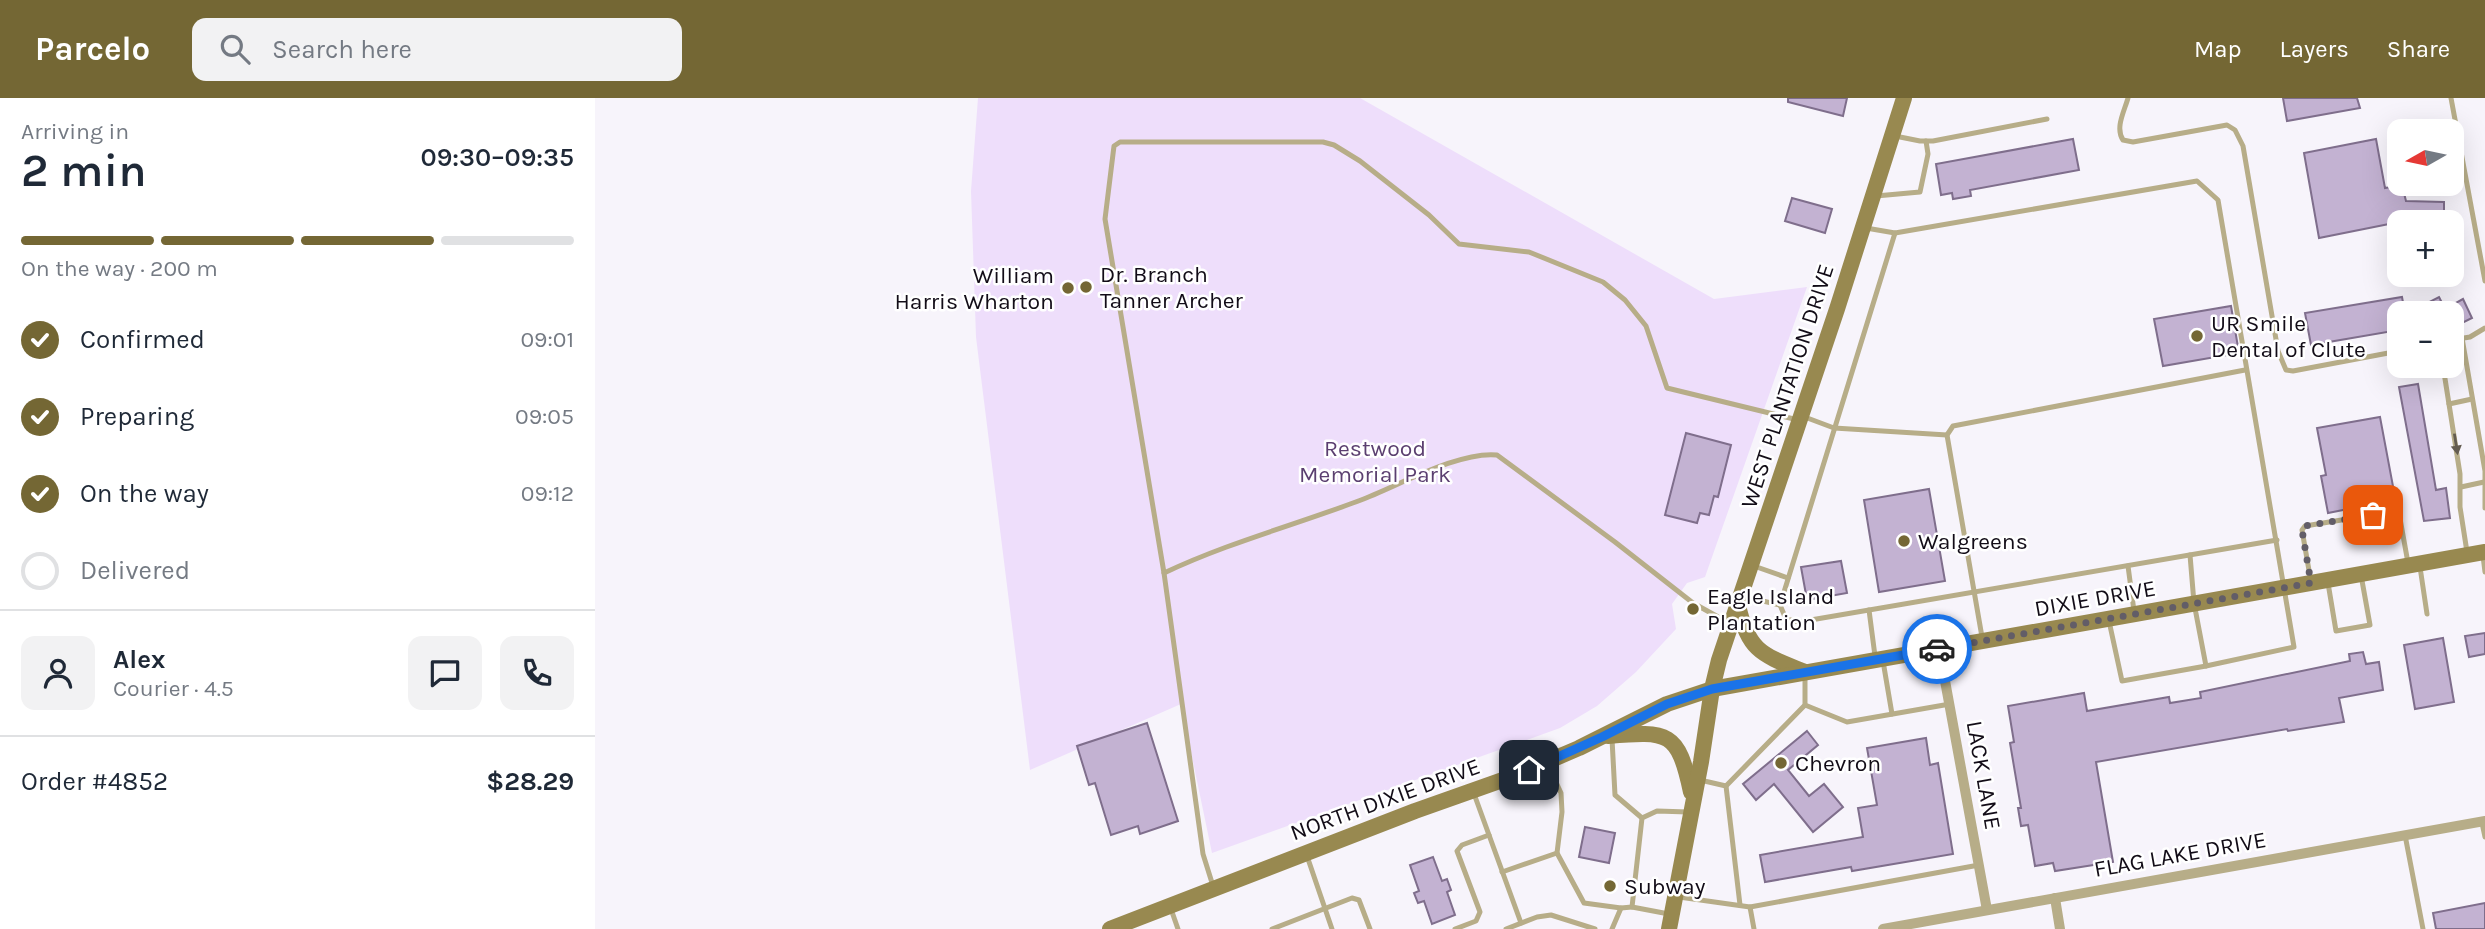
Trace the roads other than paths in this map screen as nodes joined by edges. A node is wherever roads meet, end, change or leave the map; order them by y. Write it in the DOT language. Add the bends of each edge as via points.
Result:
graph roads {
  1 [pos="1905,98"];
  2 [pos="2128,98"];
  3 [pos="2451,98"];
  4 [pos="2047,119"];
  5 [pos="1892,135"];
  6 [pos="1926,141"];
  7 [pos="1873,196"];
  8 [pos="1863,227"];
  9 [pos="1895,233"];
  10 [pos="2485,281"];
  11 [pos="2485,328"];
  12 [pos="2464,338"];
  13 [pos="2464,350"];
  14 [pos="2387,353"];
  15 [pos="2245,370"];
  16 [pos="2445,378"];
  17 [pos="2472,399"];
  18 [pos="2449,404"];
  19 [pos="1801,418"];
  20 [pos="1834,428"];
  21 [pos="1947,435"];
  22 [pos="2484,482"];
  23 [pos="2461,487"];
  24 [pos="2485,508"];
  25 [pos="2277,540"];
  26 [pos="2478,554"];
  27 [pos="2190,555"];
  28 [pos="1751,565"];
  29 [pos="2414,565"];
  30 [pos="2128,566"];
  31 [pos="2485,572"];
  32 [pos="1164,573"];
  33 [pos="2361,574"];
  34 [pos="1788,578"];
  35 [pos="2319,582"];
  36 [pos="2286,587"];
  37 [pos="1975,592"];
  38 [pos="1739,600"];
  39 [pos="2194,603"];
  40 [pos="1780,605"];
  41 [pos="1869,610"];
  42 [pos="2134,614"];
  43 [pos="2427,614"];
  44 [pos="2108,619"];
  45 [pos="1731,624"];
  46 [pos="1983,640"];
  47 [pos="1939,648"];
  48 [pos="1879,659"];
  49 [pos="2206,666"];
  50 [pos="1805,672"];
  51 [pos="1712,689"];
  52 [pos="1949,704"];
  53 [pos="1805,705"];
  54 [pos="1892,714"];
  55 [pos="1607,736"];
  56 [pos="1547,762"];
  57 [pos="1697,779"];
  58 [pos="1726,786"];
  59 [pos="1472,791"];
  60 [pos="1693,808"];
  61 [pos="1642,818"];
  62 [pos="2483,821"];
  63 [pos="1489,835"];
  64 [pos="2405,835"];
  65 [pos="2485,837"];
  66 [pos="1306,853"];
  67 [pos="1557,853"];
  68 [pos="1979,865"];
  69 [pos="1502,872"];
  70 [pos="1214,889"];
  71 [pos="1676,897"];
  72 [pos="2055,898"];
  73 [pos="1170,905"];
  74 [pos="1740,905"];
  75 [pos="1632,907"];
  76 [pos="1750,907"];
  77 [pos="1621,908"];
  78 [pos="1325,909"];
  79 [pos="1987,910"];
  80 [pos="1671,922"];
  81 [pos="1521,923"];
  82 [pos="1931,925"];
  83 [pos="1110,929"];
  84 [pos="1178,929"];
  85 [pos="1272,929"];
  86 [pos="1332,929"];
  87 [pos="1370,929"];
  88 [pos="1455,929"];
  89 [pos="1506,929"];
  90 [pos="1595,929"];
  91 [pos="1612,929"];
  92 [pos="1754,929"];
  93 [pos="1883,929"];
  94 [pos="2060,929"];
  95 [pos="2423,929"];
  1 -- 5 [label="main road, WEST PLANTATION DRIVE"];
  2 -- 14 [label="lane" via="2119,126 2123,140 2227,125 2235,130 2243,146 2285,370"];
  3 -- 10 [label="lane"];
  4 -- 6 [label="lane"];
  5 -- 6 [label="lane"];
  5 -- 7 [label="main road, WEST PLANTATION DRIVE"];
  6 -- 7 [label="lane" via="1928,154 1920,192"];
  7 -- 8 [label="main road, WEST PLANTATION DRIVE"];
  8 -- 9 [label="lane"];
  8 -- 19 [label="main road, WEST PLANTATION DRIVE"];
  9 -- 15 [label="lane" via="2197,181 2217,200"];
  9 -- 20 [label="lane"];
  11 -- 12 [label="lane"];
  13 -- 17 [label="lane"];
  15 -- 21 [label="lane" via="1953,426"];
  15 -- 25 [label="lane"];
  16 -- 18 [label="lane"];
  17 -- 18 [label="lane"];
  17 -- 22 [label="lane"];
  18 -- 23 [label="lane, one-way"];
  19 -- 20 [label="lane"];
  19 -- 28 [label="main road, WEST PLANTATION DRIVE"];
  19 -- 32 [label="lane" via="1667,388 1646,326 1603,282 1529,252 1459,244 1429,215 1334,145 1120,142 1114,146 1105,219"];
  20 -- 21 [label="lane"];
  20 -- 34 [label="lane"];
  21 -- 37 [label="lane"];
  22 -- 23 [label="lane"];
  22 -- 24 [label="lane"];
  23 -- 26 [label="lane" via="2460,507"];
  25 -- 27 [label="lane"];
  25 -- 36 [label="lane"];
  26 -- 29 [label="main road, DIXIE DRIVE"];
  26 -- 31 [label="lane"];
  27 -- 30 [label="lane"];
  27 -- 39 [label="lane"];
  28 -- 34 [label="lane"];
  28 -- 38 [label="main road, WEST PLANTATION DRIVE"];
  29 -- 33 [label="main road, DIXIE DRIVE"];
  29 -- 35 [label="lane" via="2396,511 2305,526 2302,530"];
  29 -- 43 [label="lane"];
  30 -- 37 [label="lane"];
  30 -- 42 [label="lane"];
  32 -- 45 [label="lane" via="1483,453 1497,455 1693,603"];
  32 -- 70 [label="lane" via="1203,854"];
  33 -- 35 [label="main road, DIXIE DRIVE"];
  33 -- 35 [label="lane" via="2370,625 2336,631"];
  34 -- 40 [label="lane"];
  35 -- 36 [label="main road, DIXIE DRIVE"];
  36 -- 39 [label="main road, DIXIE DRIVE"];
  36 -- 49 [label="lane" via="2294,647"];
  37 -- 41 [label="lane"];
  37 -- 46 [label="lane"];
  38 -- 40 [label="lane"];
  38 -- 45 [label="main road, WEST PLANTATION DRIVE"];
  38 -- 50 [label="main road" via="1742,626 1751,643 1775,660"];
  39 -- 42 [label="main road, DIXIE DRIVE"];
  39 -- 49 [label="lane"];
  40 -- 41 [label="lane" via="1786,619 1799,622"];
  41 -- 48 [label="lane"];
  42 -- 44 [label="main road, DIXIE DRIVE"];
  44 -- 46 [label="main road, DIXIE DRIVE"];
  44 -- 49 [label="lane" via="2122,681"];
  45 -- 51 [label="main road, WEST PLANTATION DRIVE"];
  46 -- 47 [label="main road, DIXIE DRIVE"];
  47 -- 48 [label="main road, DIXIE DRIVE"];
  47 -- 52 [label="street, LACK LANE"];
  48 -- 50 [label="main road, DIXIE DRIVE"];
  48 -- 54 [label="lane"];
  50 -- 51 [label="main road, DIXIE DRIVE"];
  50 -- 53 [label="lane"];
  51 -- 55 [label="main road, NORTH DIXIE DRIVE" via="1667,704"];
  51 -- 57 [label="main road, WEST PLANTATION DRIVE"];
  52 -- 54 [label="lane"];
  52 -- 68 [label="street, LACK LANE"];
  53 -- 54 [label="lane" via="1847,722"];
  53 -- 58 [label="lane"];
  55 -- 56 [label="main road, NORTH DIXIE DRIVE"];
  55 -- 60 [label="main road" via="1649,733 1673,742 1684,760"];
  55 -- 61 [label="lane" via="1615,795"];
  56 -- 59 [label="main road, NORTH DIXIE DRIVE"];
  56 -- 67 [label="lane" via="1560,793"];
  57 -- 58 [label="lane"];
  57 -- 60 [label="main road, WEST PLANTATION DRIVE"];
  58 -- 74 [label="lane"];
  59 -- 63 [label="lane"];
  59 -- 66 [label="main road, NORTH DIXIE DRIVE"];
  60 -- 61 [label="lane" via="1657,811"];
  60 -- 71 [label="main road, WEST PLANTATION DRIVE"];
  61 -- 75 [label="lane"];
  62 -- 64 [label="street, FLAG LAKE DRIVE"];
  62 -- 65 [label="lane"];
  63 -- 69 [label="lane"];
  63 -- 88 [label="lane" via="1457,851 1480,912 1476,921"];
  64 -- 72 [label="street, FLAG LAKE DRIVE"];
  64 -- 95 [label="lane"];
  66 -- 70 [label="main road, NORTH DIXIE DRIVE"];
  66 -- 78 [label="lane"];
  67 -- 69 [label="lane"];
  67 -- 77 [label="lane" via="1584,903"];
  68 -- 76 [label="lane"];
  68 -- 79 [label="street, LACK LANE"];
  69 -- 81 [label="lane"];
  70 -- 73 [label="main road, NORTH DIXIE DRIVE"];
  71 -- 74 [label="lane"];
  71 -- 80 [label="main road, WEST PLANTATION DRIVE"];
  72 -- 79 [label="street, FLAG LAKE DRIVE"];
  72 -- 94 [label="street"];
  73 -- 83 [label="main road, NORTH DIXIE DRIVE"];
  73 -- 84 [label="lane"];
  74 -- 76 [label="lane"];
  75 -- 77 [label="lane"];
  75 -- 80 [label="lane"];
  76 -- 92 [label="lane"];
  77 -- 91 [label="lane"];
  78 -- 85 [label="lane"];
  78 -- 86 [label="lane"];
  78 -- 87 [label="lane" via="1352,898 1359,900"];
  79 -- 82 [label="street, FLAG LAKE DRIVE"];
  81 -- 89 [label="lane"];
  81 -- 90 [label="lane" via="1551,915"];
  82 -- 93 [label="street, FLAG LAKE DRIVE"];
}
